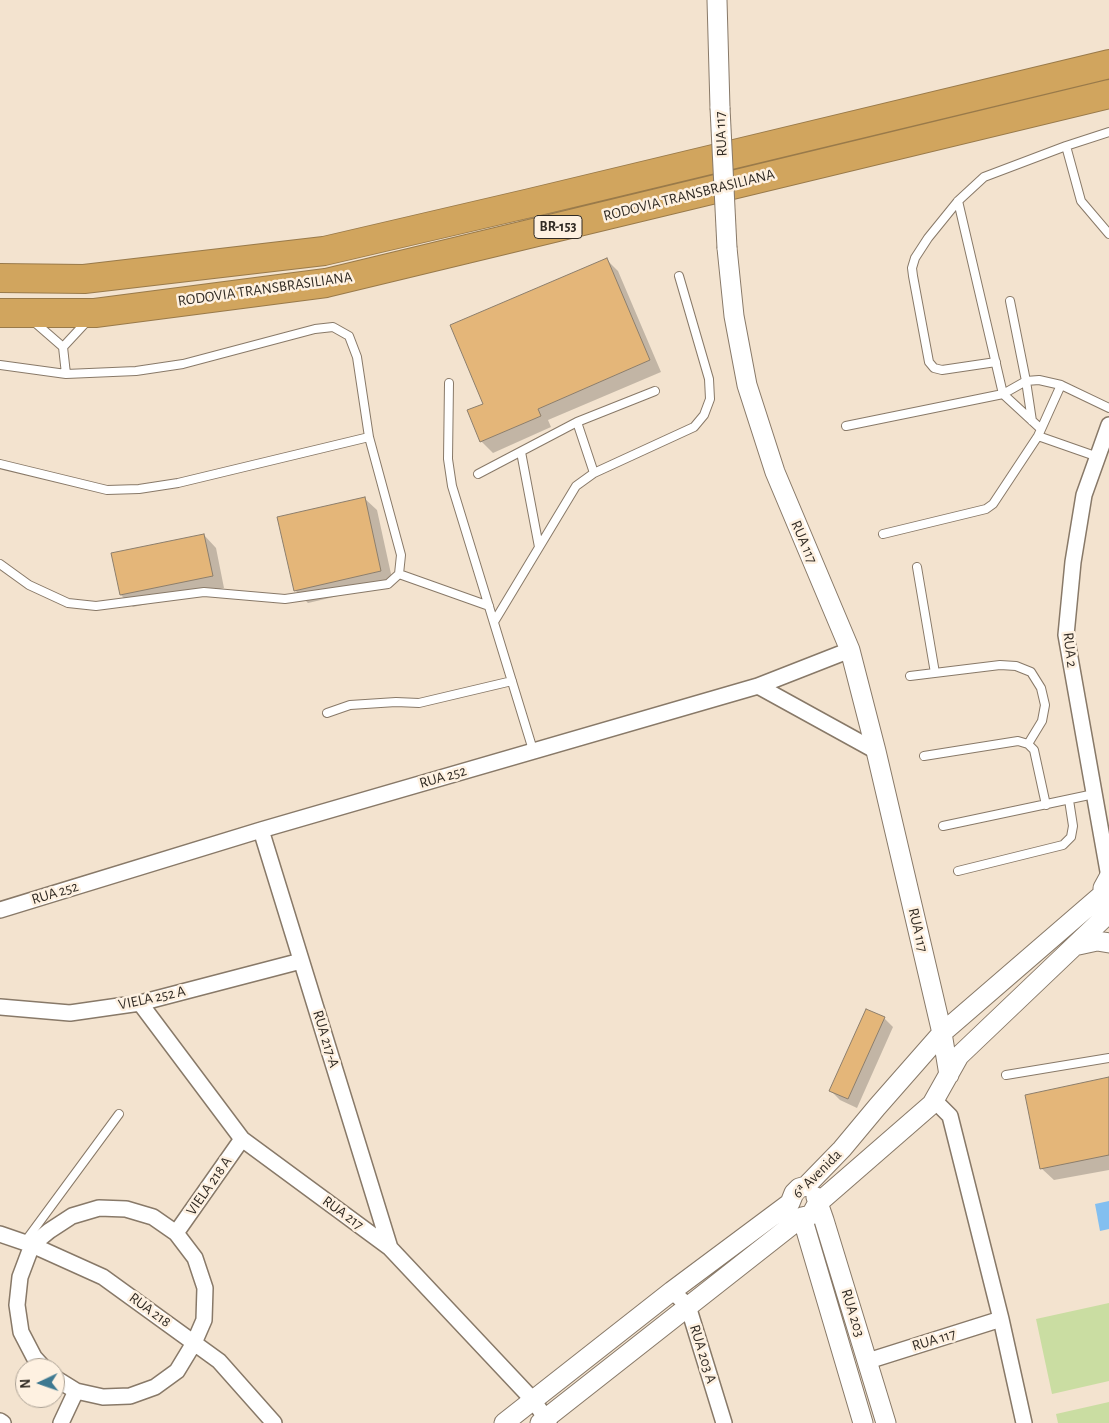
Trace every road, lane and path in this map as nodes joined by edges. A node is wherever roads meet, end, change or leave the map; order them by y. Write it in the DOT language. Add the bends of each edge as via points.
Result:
graph roads {
  1 [pos="717,0"];
  2 [pos="1109,64"];
  3 [pos="1109,94"];
  4 [pos="1109,132"];
  5 [pos="1066,146"];
  6 [pos="958,201"];
  7 [pos="1109,234"];
  8 [pos="679,276"];
  9 [pos="0,278"];
  10 [pos="1010,301"];
  11 [pos="95,313"];
  12 [pos="13,314"];
  13 [pos="63,347"];
  14 [pos="996,362"];
  15 [pos="0,365"];
  16 [pos="66,374"];
  17 [pos="1026,381"];
  18 [pos="449,383"];
  19 [pos="1061,385"];
  20 [pos="655,391"];
  21 [pos="1003,394"];
  22 [pos="1109,408"];
  23 [pos="1032,421"];
  24 [pos="577,422"];
  25 [pos="1109,425"];
  26 [pos="846,426"];
  27 [pos="1039,433"];
  28 [pos="368,436"];
  29 [pos="521,452"];
  30 [pos="1098,457"];
  31 [pos="0,464"];
  32 [pos="594,472"];
  33 [pos="478,474"];
  34 [pos="882,534"];
  35 [pos="539,547"];
  36 [pos="0,564"];
  37 [pos="917,567"];
  38 [pos="399,574"];
  39 [pos="489,606"];
  40 [pos="494,622"];
  41 [pos="850,650"];
  42 [pos="935,673"];
  43 [pos="910,676"];
  44 [pos="512,681"];
  45 [pos="758,686"];
  46 [pos="327,713"];
  47 [pos="1028,744"];
  48 [pos="533,750"];
  49 [pos="876,751"];
  50 [pos="924,756"];
  51 [pos="1094,794"];
  52 [pos="1069,800"];
  53 [pos="1046,805"];
  54 [pos="943,826"];
  55 [pos="261,830"];
  56 [pos="958,871"];
  57 [pos="1107,888"];
  58 [pos="0,910"];
  59 [pos="1109,913"];
  60 [pos="1109,943"];
  61 [pos="1073,946"];
  62 [pos="301,961"];
  63 [pos="140,1003"];
  64 [pos="0,1007"];
  65 [pos="942,1033"];
  66 [pos="960,1056"];
  67 [pos="1109,1058"];
  68 [pos="1006,1075"];
  69 [pos="949,1076"];
  70 [pos="932,1104"];
  71 [pos="119,1114"];
  72 [pos="242,1139"];
  73 [pos="806,1186"];
  74 [pos="817,1204"];
  75 [pos="796,1210"];
  76 [pos="176,1232"];
  77 [pos="0,1234"];
  78 [pos="28,1244"];
  79 [pos="390,1248"];
  80 [pos="672,1291"];
  81 [pos="688,1306"];
  82 [pos="1001,1319"];
  83 [pos="194,1343"];
  84 [pos="35,1358"];
  85 [pos="868,1361"];
  86 [pos="65,1384"];
  87 [pos="76,1391"];
  88 [pos="533,1400"];
  89 [pos="545,1421"];
  90 [pos="61,1423"];
  91 [pos="274,1423"];
  92 [pos="504,1423"];
  93 [pos="724,1423"];
  94 [pos="863,1423"];
  95 [pos="886,1423"];
  96 [pos="1024,1423"];
  1 -- 41 [label="street, RUA 117, bridge" via="727,248 734,316 747,385 775,472"];
  2 -- 9 [label="highway, RODOVIA TRANSBRASILIANA / BR-153" via="324,251 84,279"];
  3 -- 11 [label="highway, RODOVIA TRANSBRASILIANA / BR-153" via="326,283"];
  4 -- 5 [label="lane"];
  5 -- 6 [label="lane" via="984,176"];
  5 -- 7 [label="lane" via="1081,201"];
  6 -- 14 [label="lane"];
  6 -- 14 [label="lane" via="928,238 912,268 929,362 942,370"];
  8 -- 32 [label="lane" via="710,379 710,398 704,415 694,427"];
  10 -- 17 [label="lane"];
  11 -- 12 [label="highway, RODOVIA TRANSBRASILIANA / BR-153"];
  11 -- 13 [label="lane"];
  12 -- 13 [label="lane"];
  13 -- 16 [label="lane"];
  14 -- 21 [label="lane"];
  15 -- 16 [label="lane"];
  16 -- 28 [label="lane" via="136,371 184,364 333,327 349,336 357,357"];
  17 -- 19 [label="lane"];
  17 -- 21 [label="lane"];
  17 -- 23 [label="lane"];
  18 -- 39 [label="lane" via="448,459 452,486"];
  19 -- 22 [label="lane"];
  19 -- 27 [label="lane"];
  20 -- 24 [label="lane"];
  21 -- 23 [label="lane"];
  21 -- 26 [label="lane"];
  23 -- 27 [label="lane"];
  24 -- 29 [label="lane"];
  24 -- 32 [label="lane"];
  25 -- 30 [label="street, RUA 2"];
  27 -- 30 [label="lane"];
  27 -- 34 [label="lane" via="993,504 986,509"];
  28 -- 31 [label="lane" via="178,483 139,489 107,490"];
  28 -- 38 [label="lane" via="401,555"];
  29 -- 33 [label="lane"];
  29 -- 35 [label="lane"];
  30 -- 51 [label="street, RUA 2" via="1084,495 1072,562 1066,635"];
  32 -- 35 [label="lane" via="576,486"];
  35 -- 40 [label="lane"];
  36 -- 38 [label="lane" via="29,584 68,603 96,606 204,592 285,599 388,584"];
  37 -- 42 [label="lane"];
  38 -- 39 [label="lane"];
  39 -- 40 [label="lane"];
  40 -- 44 [label="lane"];
  41 -- 45 [label="street, RUA 252"];
  41 -- 49 [label="street, RUA 117"];
  42 -- 43 [label="lane"];
  42 -- 47 [label="lane" via="1000,665 1016,666 1031,672 1041,688 1044,705 1042,721"];
  44 -- 46 [label="lane" via="419,703 350,705"];
  44 -- 48 [label="lane"];
  45 -- 48 [label="street, RUA 252"];
  45 -- 49 [label="street"];
  47 -- 50 [label="lane" via="1018,741"];
  47 -- 53 [label="lane" via="1034,750"];
  48 -- 55 [label="street, RUA 252"];
  49 -- 65 [label="street, RUA 117"];
  51 -- 52 [label="lane"];
  51 -- 57 [label="street, RUA 2"];
  52 -- 53 [label="lane"];
  52 -- 56 [label="lane" via="1073,826 1071,837 1063,845"];
  53 -- 54 [label="lane"];
  55 -- 58 [label="street, RUA 252"];
  55 -- 62 [label="street, RUA 217-A"];
  57 -- 65 [label="street, 6ª Avenida"];
  59 -- 61 [label="street, 6ª Avenida"];
  60 -- 61 [label="street" via="1097,941"];
  61 -- 66 [label="street, 6ª Avenida"];
  62 -- 63 [label="street, VIELA 252 A"];
  62 -- 79 [label="street, RUA 217-A"];
  63 -- 64 [label="street, VIELA 252 A" via="70,1013"];
  63 -- 72 [label="street, RUA 217"];
  65 -- 66 [label="street"];
  65 -- 69 [label="street, RUA 117"];
  65 -- 73 [label="street, 6ª Avenida"];
  66 -- 69 [label="street, 6ª Avenida"];
  67 -- 68 [label="lane"];
  69 -- 70 [label="street, 6ª Avenida"];
  70 -- 74 [label="street, 6ª Avenida"];
  70 -- 82 [label="street" via="939,1105 950,1116"];
  71 -- 78 [label="lane"];
  72 -- 76 [label="street, VIELA 218 A"];
  72 -- 79 [label="street, RUA 217"];
  73 -- 74 [label="street" via="815,1191"];
  73 -- 75 [label="street, 6ª Avenida" via="794,1193"];
  74 -- 75 [label="street, 6ª Avenida" via="811,1215"];
  74 -- 85 [label="street, RUA 203"];
  75 -- 80 [label="street, 6ª Avenida"];
  75 -- 81 [label="street, 6ª Avenida"];
  75 -- 94 [label="street, RUA 203"];
  76 -- 78 [label="street" via="153,1217 126,1208 99,1208 72,1216"];
  76 -- 83 [label="street" via="195,1258 205,1288 204,1320"];
  77 -- 78 [label="street, RUA 218"];
  78 -- 83 [label="street, RUA 218" via="103,1276"];
  78 -- 84 [label="street" via="17,1305 22,1332"];
  79 -- 88 [label="street, RUA 217"];
  80 -- 81 [label="street, RUA 203 A"];
  80 -- 88 [label="street, 6ª Avenida"];
  81 -- 89 [label="street, 6ª Avenida"];
  81 -- 93 [label="street, RUA 203 A"];
  82 -- 85 [label="street, RUA 117"];
  82 -- 96 [label="street"];
  83 -- 87 [label="street" via="177,1371 155,1387 130,1396 102,1397"];
  83 -- 91 [label="street, RUA 218" via="219,1361"];
  85 -- 95 [label="street, RUA 203"];
  86 -- 87 [label="street"];
  87 -- 90 [label="street"];
  88 -- 89 [label="street, RUA 217"];
  88 -- 92 [label="street, 6ª Avenida"];
}
